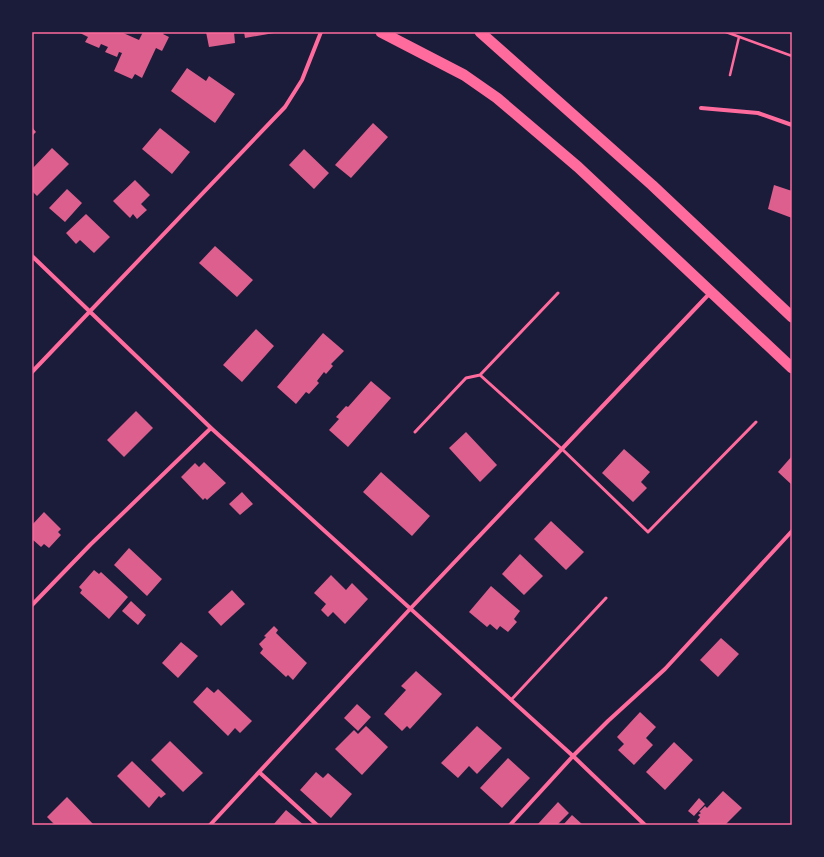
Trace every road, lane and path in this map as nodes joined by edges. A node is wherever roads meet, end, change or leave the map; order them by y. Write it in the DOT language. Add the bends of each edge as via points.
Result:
graph roads {
  1 [pos="321,32"];
  2 [pos="381,32"];
  3 [pos="480,32"];
  4 [pos="726,32"];
  5 [pos="740,38"];
  6 [pos="792,56"];
  7 [pos="730,75"];
  8 [pos="701,108"];
  9 [pos="792,125"];
  10 [pos="32,256"];
  11 [pos="710,292"];
  12 [pos="558,293"];
  13 [pos="90,312"];
  14 [pos="792,316"];
  15 [pos="792,368"];
  16 [pos="32,372"];
  17 [pos="480,375"];
  18 [pos="756,422"];
  19 [pos="211,428"];
  20 [pos="415,432"];
  21 [pos="562,449"];
  22 [pos="792,531"];
  23 [pos="606,598"];
  24 [pos="32,605"];
  25 [pos="410,609"];
  26 [pos="511,700"];
  27 [pos="573,756"];
  28 [pos="259,772"];
  29 [pos="210,825"];
  30 [pos="317,825"];
  31 [pos="510,825"];
  32 [pos="645,825"];
  1 -- 13 [label="street" via="302,80 285,107"];
  2 -- 11 [label="highway" via="464,75 497,98 578,168"];
  3 -- 14 [label="highway" via="652,185"];
  4 -- 5 [label="path"];
  5 -- 6 [label="path"];
  5 -- 7 [label="path"];
  8 -- 9 [label="street" via="758,113"];
  10 -- 13 [label="street"];
  11 -- 15 [label="highway"];
  11 -- 21 [label="street"];
  12 -- 17 [label="lane"];
  13 -- 16 [label="street"];
  13 -- 19 [label="street"];
  17 -- 20 [label="lane" via="466,378"];
  17 -- 21 [label="lane"];
  18 -- 21 [label="lane" via="648,532"];
  19 -- 24 [label="street"];
  19 -- 25 [label="street"];
  21 -- 25 [label="street"];
  22 -- 27 [label="street" via="665,669"];
  23 -- 26 [label="lane"];
  25 -- 26 [label="street"];
  25 -- 28 [label="street"];
  26 -- 27 [label="street"];
  27 -- 31 [label="street"];
  27 -- 32 [label="street"];
  28 -- 29 [label="street"];
  28 -- 30 [label="street"];
}
